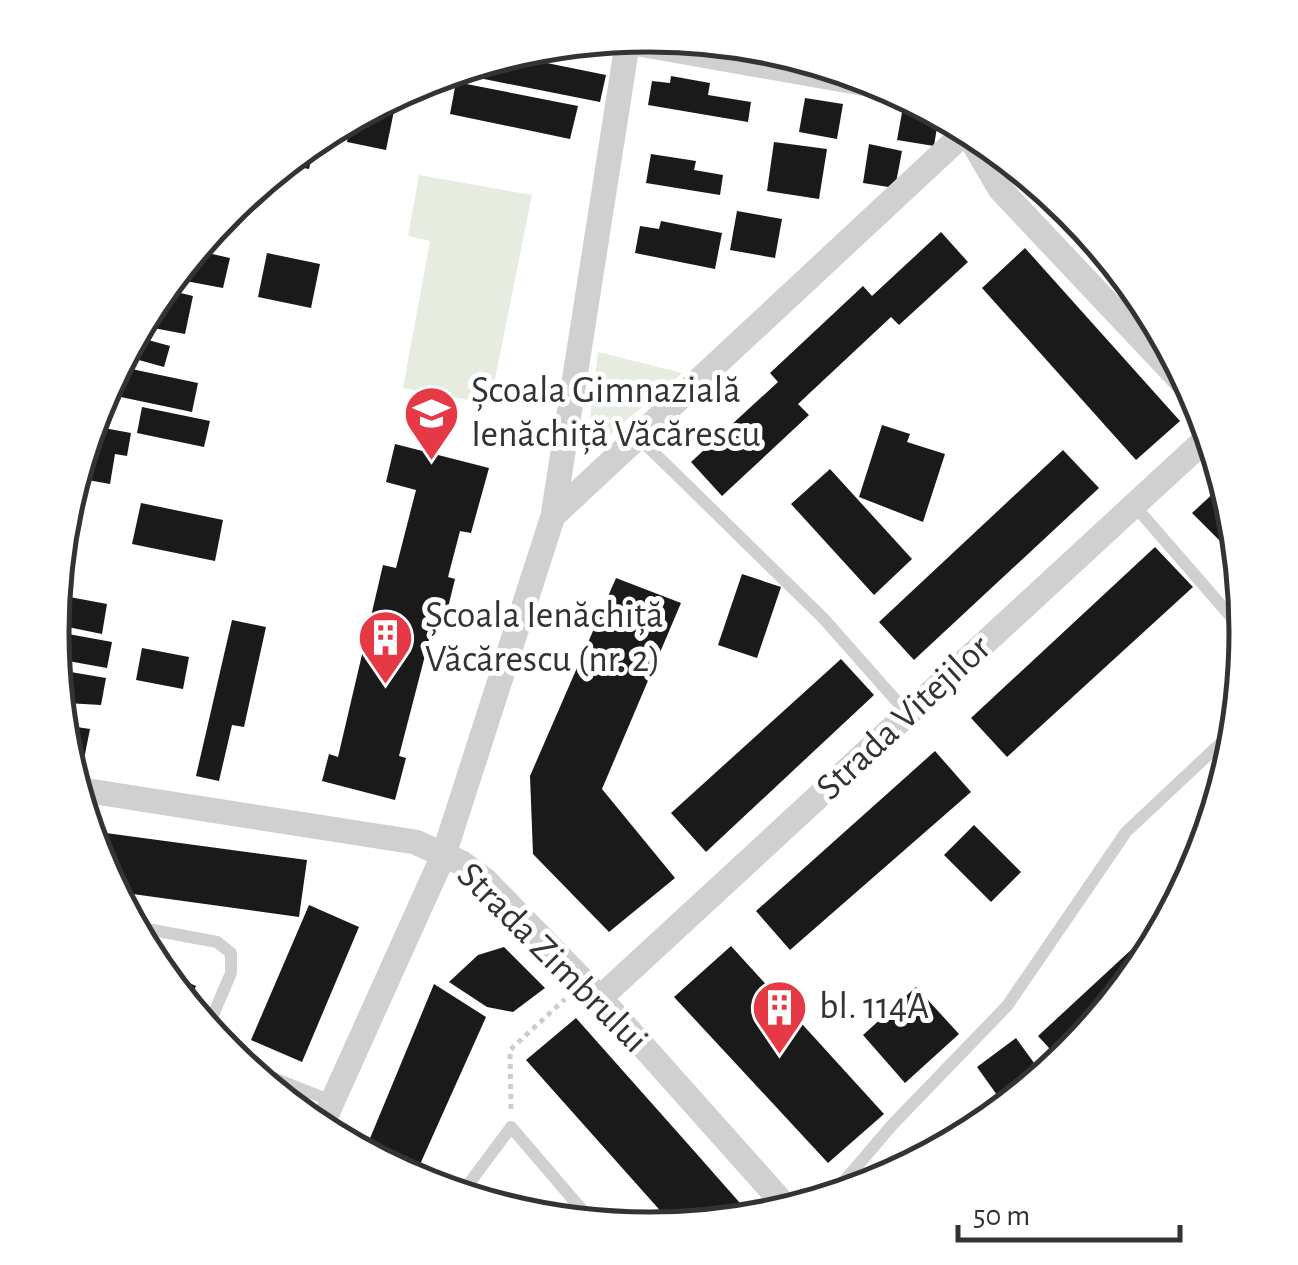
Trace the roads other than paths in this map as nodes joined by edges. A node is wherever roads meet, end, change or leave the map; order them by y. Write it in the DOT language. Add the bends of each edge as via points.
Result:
graph roads {
  1 [pos="626,53"];
  2 [pos="716,56"];
  3 [pos="785,69"];
  4 [pos="956,141"];
  5 [pos="983,158"];
  6 [pos="1161,361"];
  7 [pos="638,437"];
  8 [pos="1198,446"];
  9 [pos="1134,505"];
  10 [pos="553,516"];
  11 [pos="1229,614"];
  12 [pos="908,714"];
  13 [pos="1218,747"];
  14 [pos="92,791"];
  15 [pos="444,854"];
  16 [pos="152,930"];
  17 [pos="592,990"];
  18 [pos="213,1015"];
  19 [pos="298,1095"];
  20 [pos="328,1110"];
  21 [pos="848,1177"];
  22 [pos="469,1184"];
  23 [pos="778,1198"];
  24 [pos="582,1209"];
  1 -- 10 [label="street"];
  2 -- 3 [label="street"];
  4 -- 7 [label="street"];
  5 -- 6 [label="street" via="1000,190"];
  7 -- 10 [label="street"];
  7 -- 12 [label="lane" via="824,619"];
  8 -- 9 [label="street, Strada Vitejilor"];
  9 -- 11 [label="lane"];
  9 -- 12 [label="street, Strada Vitejilor"];
  10 -- 15 [label="street"];
  12 -- 17 [label="street, Strada Vitejilor"];
  13 -- 21 [label="lane" via="1126,832 1007,1006"];
  14 -- 15 [label="street, Strada Zimbrului" via="415,842"];
  15 -- 17 [label="street, Strada Zimbrului" via="484,880"];
  15 -- 20 [label="street"];
  16 -- 18 [label="lane" via="217,942 231,954 232,973"];
  17 -- 23 [label="street, Strada Zimbrului"];
  19 -- 20 [label="lane"];
  22 -- 24 [label="lane" via="511,1127"];
}
